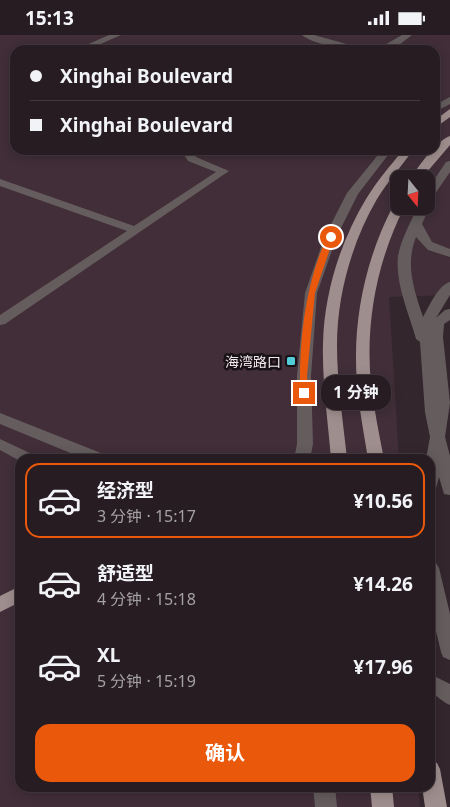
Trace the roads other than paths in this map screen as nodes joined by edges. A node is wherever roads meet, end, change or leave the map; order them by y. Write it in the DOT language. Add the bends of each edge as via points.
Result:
graph roads {
  1 [pos="117,35"];
  2 [pos="306,35"];
  3 [pos="408,35"];
  4 [pos="92,45"];
  5 [pos="342,45"];
  6 [pos="393,45"];
  7 [pos="450,112"];
  8 [pos="440,121"];
  9 [pos="450,139"];
  10 [pos="440,148"];
  11 [pos="188,155"];
  12 [pos="383,155"];
  13 [pos="404,155"];
  14 [pos="433,155"];
  15 [pos="450,164"];
  16 [pos="422,170"];
  17 [pos="0,182"];
  18 [pos="435,187"];
  19 [pos="393,215"];
  20 [pos="420,215"];
  21 [pos="416,224"];
  22 [pos="135,229"];
  23 [pos="450,253"];
  24 [pos="450,286"];
  25 [pos="443,303"];
  26 [pos="450,313"];
  27 [pos="0,321"];
  28 [pos="426,350"];
  29 [pos="0,418"];
  30 [pos="438,442"];
  31 [pos="0,444"];
  32 [pos="19,454"];
  33 [pos="88,454"];
  34 [pos="303,454"];
  35 [pos="339,454"];
  36 [pos="375,454"];
  37 [pos="435,458"];
  38 [pos="450,490"];
  39 [pos="435,589"];
  40 [pos="15,596"];
  41 [pos="0,605"];
  42 [pos="450,652"];
  43 [pos="435,685"];
  44 [pos="450,697"];
  45 [pos="325,792"];
  46 [pos="382,792"];
  47 [pos="434,792"];
  48 [pos="326,807"];
  49 [pos="383,807"];
  50 [pos="436,807"];
  1 -- 4 [label="street"];
  2 -- 5 [label="street"];
  3 -- 6 [label="street"];
  7 -- 8 [label="main road"];
  9 -- 10 [label="main road"];
  11 -- 22 [label="street" via="224,171"];
  12 -- 34 [label="street" via="354,193 331,237 311,293 304,376"];
  13 -- 35 [label="main road" via="364,213 348,253 336,297 330,343"];
  14 -- 16 [label="main road"];
  15 -- 18 [label="street"];
  17 -- 22 [label="street"];
  19 -- 36 [label="main road" via="375,264 363,324 364,383"];
  20 -- 21 [label="street"];
  21 -- 23 [label="street" via="424,242"];
  21 -- 28 [label="street" via="407,246 405,278"];
  22 -- 27 [label="street"];
  24 -- 25 [label="street"];
  25 -- 28 [label="street" via="428,319"];
  26 -- 30 [label="street" via="438,323 436,337 443,406"];
  28 -- 30 [label="street"];
  29 -- 33 [label="street"];
  30 -- 37 [label="street"];
  30 -- 38 [label="street"];
  31 -- 32 [label="street"];
  39 -- 42 [label="street"];
  40 -- 41 [label="main road"];
  43 -- 44 [label="street"];
  45 -- 48 [label="street"];
  46 -- 49 [label="main road"];
  47 -- 50 [label="main road"];
}
